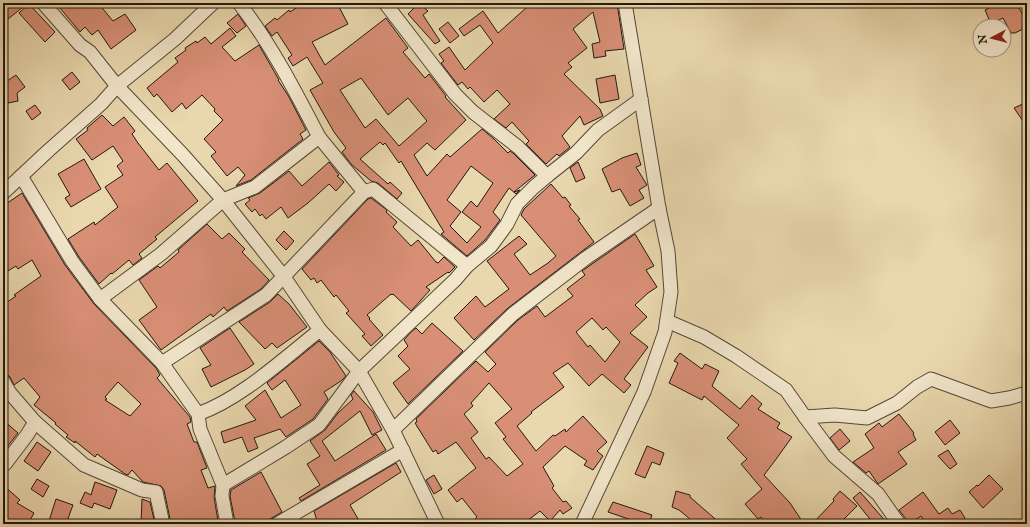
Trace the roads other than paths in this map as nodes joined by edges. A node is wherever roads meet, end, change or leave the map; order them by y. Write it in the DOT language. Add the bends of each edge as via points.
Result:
graph roads {
  1 [pos="43,3"];
  2 [pos="50,3"];
  3 [pos="213,3"];
  4 [pos="239,3"];
  5 [pos="625,3"];
  6 [pos="388,4"];
  7 [pos="64,26"];
  8 [pos="117,86"];
  9 [pos="641,99"];
  10 [pos="320,137"];
  11 [pos="21,176"];
  12 [pos="547,176"];
  13 [pos="364,192"];
  14 [pos="3,194"];
  15 [pos="223,200"];
  16 [pos="659,208"];
  17 [pos="467,266"];
  18 [pos="284,277"];
  19 [pos="100,299"];
  20 [pos="667,321"];
  21 [pos="320,330"];
  22 [pos="162,363"];
  23 [pos="359,372"];
  24 [pos="3,381"];
  25 [pos="1027,393"];
  26 [pos="198,414"];
  27 [pos="805,417"];
  28 [pos="35,422"];
  29 [pos="393,430"];
  30 [pos="403,450"];
  31 [pos="3,464"];
  32 [pos="223,485"];
  33 [pos="163,524"];
  34 [pos="227,524"];
  35 [pos="276,524"];
  36 [pos="438,524"];
  37 [pos="582,524"];
  38 [pos="899,524"];
  1 -- 7 [label="street"];
  2 -- 7 [label="street"];
  3 -- 8 [label="street" via="175,39"];
  4 -- 10 [label="street" via="252,19"];
  5 -- 9 [label="street"];
  6 -- 12 [label="street" via="455,94 473,112 518,147"];
  7 -- 8 [label="street" via="80,45 90,52"];
  8 -- 11 [label="street" via="101,104"];
  8 -- 15 [label="street"];
  9 -- 12 [label="street" via="598,130 576,153"];
  9 -- 16 [label="street"];
  10 -- 13 [label="street"];
  10 -- 15 [label="street" via="254,187"];
  11 -- 14 [label="street"];
  11 -- 19 [label="street" via="72,261"];
  12 -- 17 [label="street" via="517,204 508,224 491,246"];
  13 -- 17 [label="street" via="373,189"];
  13 -- 18 [label="street"];
  15 -- 18 [label="street"];
  15 -- 19 [label="street" via="161,254"];
  16 -- 20 [label="street" via="668,251 671,292"];
  16 -- 29 [label="street" via="586,258 513,314"];
  17 -- 23 [label="street"];
  18 -- 21 [label="street"];
  18 -- 22 [label="street" via="266,295"];
  19 -- 22 [label="street"];
  20 -- 27 [label="street" via="704,337 786,390"];
  20 -- 37 [label="street" via="644,392"];
  21 -- 23 [label="street"];
  21 -- 26 [label="street" via="256,382"];
  22 -- 26 [label="street"];
  23 -- 29 [label="street"];
  23 -- 32 [label="street" via="319,425"];
  24 -- 28 [label="street"];
  25 -- 27 [label="street" via="991,401 931,379 897,403 867,418 836,415"];
  26 -- 32 [label="street" via="200,429"];
  27 -- 38 [label="street" via="834,456 878,494"];
  28 -- 31 [label="street"];
  28 -- 33 [label="street" via="84,465 142,490 156,492"];
  29 -- 30 [label="street"];
  30 -- 35 [label="street"];
  30 -- 36 [label="street"];
  32 -- 34 [label="street" via="222,496"];
}
